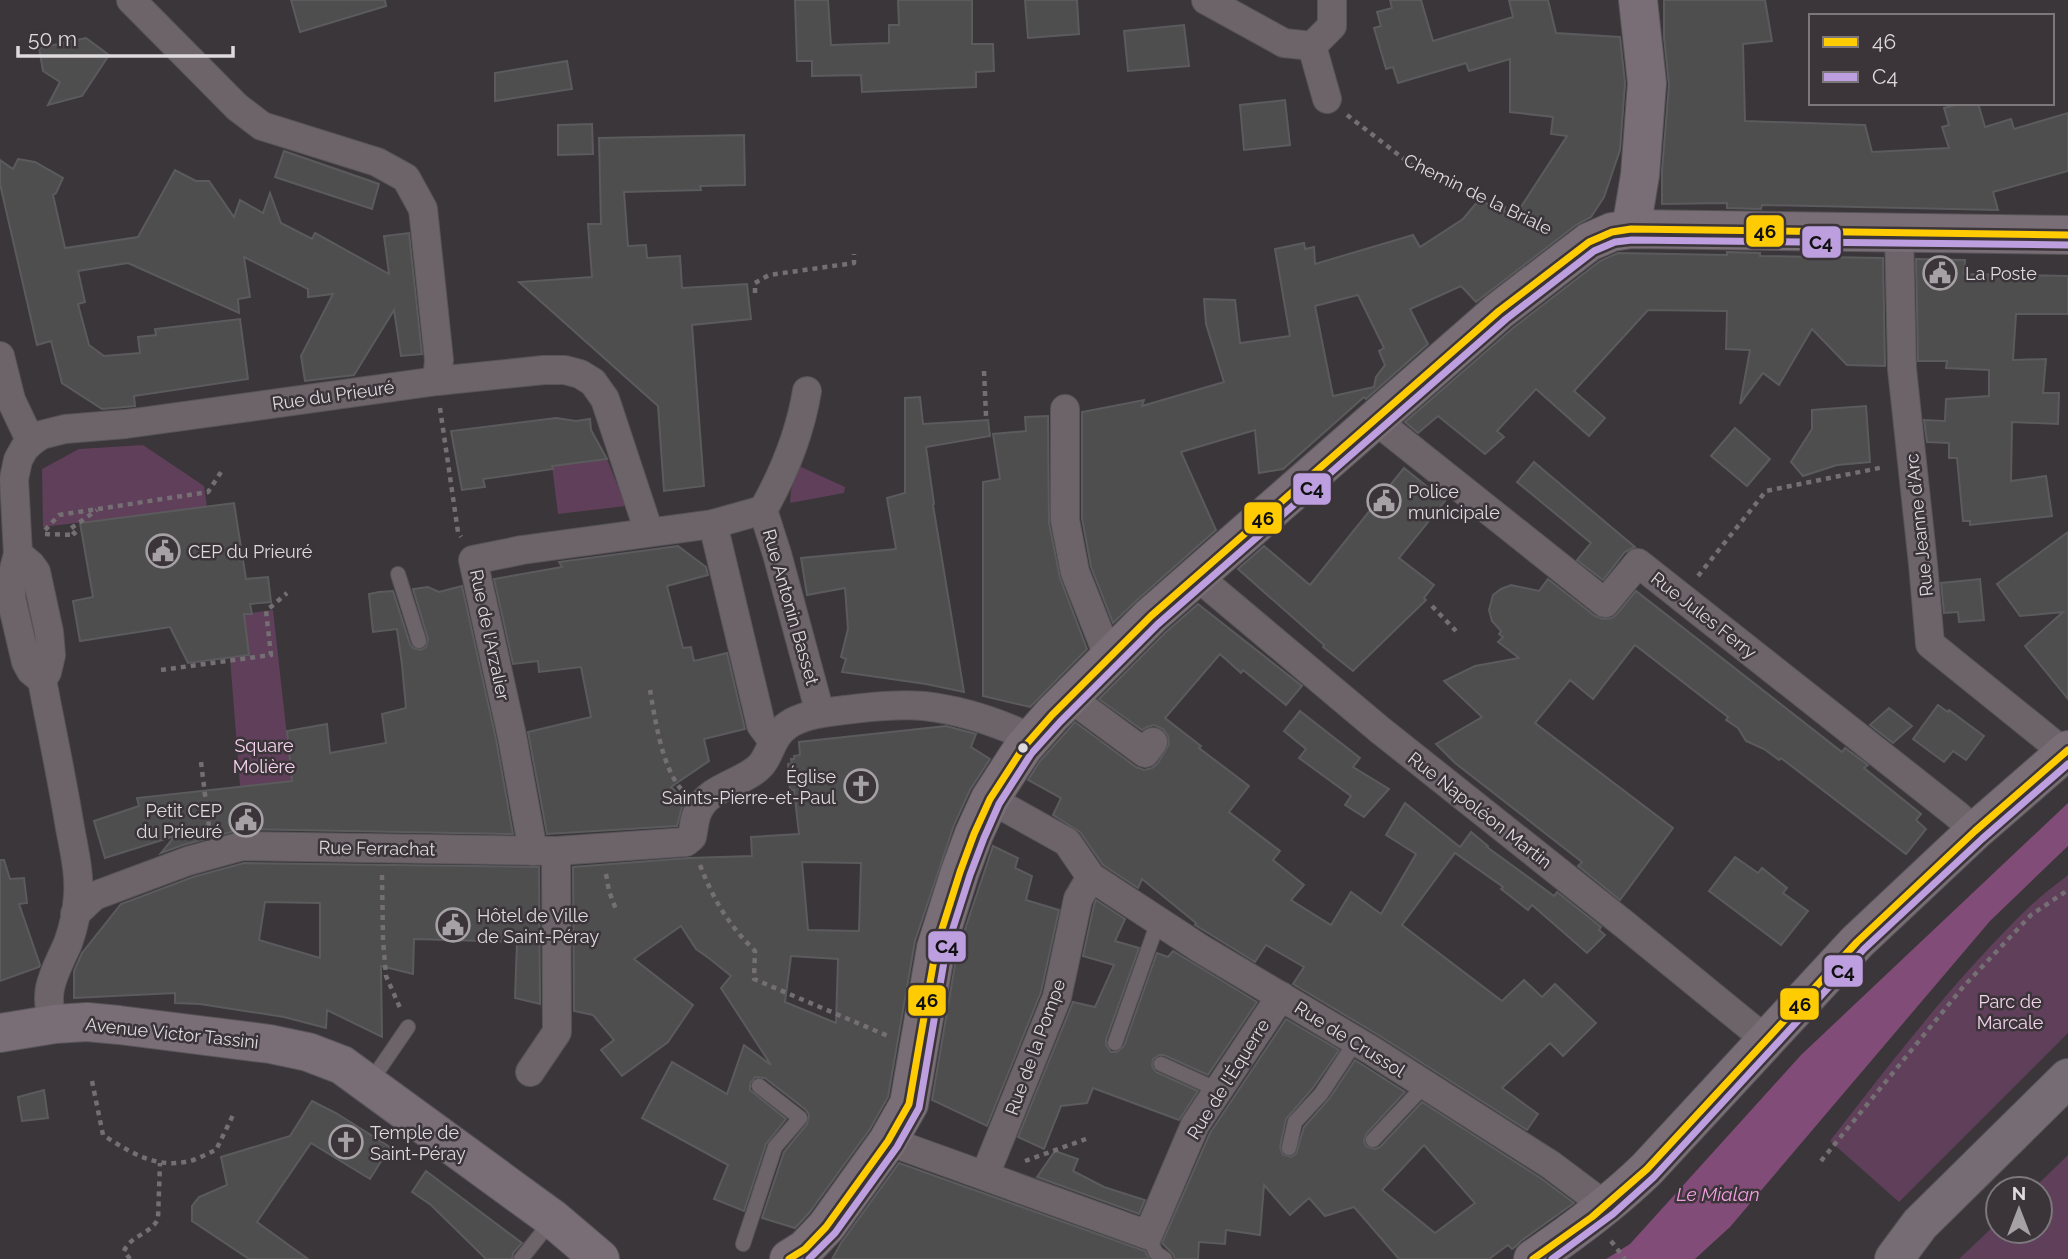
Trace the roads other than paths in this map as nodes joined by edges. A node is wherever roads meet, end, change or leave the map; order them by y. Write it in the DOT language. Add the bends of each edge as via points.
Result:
graph roads {
  1 [pos="131,0"];
  2 [pos="1206,0"];
  3 [pos="1332,0"];
  4 [pos="1638,0"];
  5 [pos="1312,46"];
  6 [pos="1327,99"];
  7 [pos="1630,229"];
  8 [pos="1899,232"];
  9 [pos="2068,235"];
  10 [pos="0,356"];
  11 [pos="437,381"];
  12 [pos="807,391"];
  13 [pos="1065,409"];
  14 [pos="1374,419"];
  15 [pos="31,442"];
  16 [pos="7,504"];
  17 [pos="764,510"];
  18 [pos="713,524"];
  19 [pos="649,532"];
  20 [pos="473,560"];
  21 [pos="398,574"];
  22 [pos="1198,577"];
  23 [pos="419,641"];
  24 [pos="1109,658"];
  25 [pos="1069,697"];
  26 [pos="820,713"];
  27 [pos="1031,738"];
  28 [pos="773,741"];
  29 [pos="1153,742"];
  30 [pos="2066,752"];
  31 [pos="990,799"];
  32 [pos="1975,831"];
  33 [pos="545,851"];
  34 [pos="1091,877"];
  35 [pos="75,914"];
  36 [pos="1158,922"];
  37 [pos="1281,996"];
  38 [pos="55,1024"];
  39 [pos="408,1027"];
  40 [pos="0,1033"];
  41 [pos="1766,1040"];
  42 [pos="1356,1041"];
  43 [pos="1115,1043"];
  44 [pos="1161,1064"];
  45 [pos="530,1072"];
  46 [pos="355,1075"];
  47 [pos="2068,1078"];
  48 [pos="759,1086"];
  49 [pos="1424,1086"];
  50 [pos="1218,1090"];
  51 [pos="888,1140"];
  52 [pos="1373,1140"];
  53 [pos="1289,1148"];
  54 [pos="985,1175"];
  55 [pos="553,1219"];
  56 [pos="1604,1220"];
  57 [pos="1920,1224"];
  58 [pos="1148,1235"];
  59 [pos="743,1244"];
  60 [pos="521,1259"];
  61 [pos="600,1259"];
  62 [pos="789,1259"];
  63 [pos="1165,1259"];
  64 [pos="1532,1259"];
  65 [pos="1870,1259"];
  66 [pos="1894,1259"];
  1 -- 11 [label="street" via="261,126 377,162 406,178 423,209 439,360"];
  2 -- 5 [label="street" via="1284,43"];
  3 -- 5 [label="street" via="1332,26"];
  4 -- 7 [label="street" via="1647,83 1640,175"];
  5 -- 6 [label="street"];
  7 -- 8 [label="street"];
  7 -- 14 [label="street" via="1612,232 1571,253"];
  8 -- 9 [label="street"];
  8 -- 30 [label="street, Rue Jeanne d'Arc" via="1902,369 1930,644"];
  10 -- 15 [label="street" via="11,400"];
  11 -- 15 [label="street, Rue du Prieuré" via="51,431"];
  11 -- 19 [label="street, Rue du Prieuré" via="553,370 580,374 593,382 605,399"];
  12 -- 17 [label="street" via="782,476"];
  13 -- 24 [label="street" via="1065,520 1075,572"];
  14 -- 22 [label="street"];
  14 -- 32 [label="street, Rue Jules Ferry" via="1605,604 1638,563"];
  15 -- 16 [label="street" via="18,460"];
  16 -- 35 [label="street" via="18,554 11,586 14,614 26,662 42,680 76,864"];
  17 -- 18 [label="street, Rue Antonin Basset"];
  17 -- 26 [label="street, Rue Antonin Basset"];
  18 -- 19 [label="street, Rue Antonin Basset"];
  18 -- 28 [label="street" via="761,725"];
  19 -- 20 [label="street, Rue Antonin Basset"];
  20 -- 33 [label="street, Rue de l'Arzalier" via="512,736"];
  21 -- 23 [label="lane"];
  22 -- 24 [label="street"];
  22 -- 41 [label="street, Rue Napoléon Martin" via="1380,730"];
  24 -- 25 [label="street"];
  25 -- 27 [label="street"];
  25 -- 29 [label="street" via="1145,753"];
  26 -- 27 [label="street" via="925,706"];
  26 -- 28 [label="street" via="793,722"];
  27 -- 31 [label="street"];
  28 -- 33 [label="street, Rue Ferrachat" via="758,768 702,802 688,841"];
  30 -- 32 [label="street"];
  31 -- 34 [label="street" via="1067,842"];
  31 -- 51 [label="street" via="936,948 909,1104"];
  32 -- 41 [label="street" via="1857,942"];
  33 -- 35 [label="street, Rue Ferrachat" via="242,846 188,860 94,896"];
  33 -- 45 [label="street, Rue de l'Arzalier" via="557,1032"];
  34 -- 36 [label="street, Rue de Crussol"];
  34 -- 54 [label="street, Rue de la Pompe" via="1079,899 1057,997"];
  35 -- 38 [label="street" via="48,996"];
  36 -- 37 [label="street, Rue de Crussol"];
  36 -- 43 [label="lane"];
  37 -- 42 [label="street, Rue de Crussol"];
  37 -- 50 [label="street, Rue de l'Équerre"];
  38 -- 40 [label="street, Avenue Victor Tassini"];
  38 -- 46 [label="street, Avenue Victor Tassini" via="88,1022 270,1044 308,1052"];
  39 -- 46 [label="lane"];
  41 -- 56 [label="street"];
  42 -- 49 [label="street, Rue de Crussol"];
  42 -- 53 [label="lane" via="1321,1094 1294,1122"];
  44 -- 50 [label="lane"];
  46 -- 55 [label="street, Avenue Victor Tassini"];
  47 -- 57 [label="main road"];
  48 -- 59 [label="lane" via="800,1118 775,1147"];
  49 -- 52 [label="lane"];
  49 -- 56 [label="street, Rue de Crussol" via="1551,1165 1591,1195"];
  50 -- 58 [label="street, Rue de l'Équerre" via="1195,1125"];
  51 -- 54 [label="street"];
  51 -- 62 [label="street" via="826,1227"];
  54 -- 58 [label="street"];
  55 -- 60 [label="lane"];
  55 -- 61 [label="street, Avenue Victor Tassini"];
  56 -- 64 [label="street" via="1575,1231"];
  57 -- 65 [label="main road"];
  57 -- 66 [label="main road"];
  58 -- 63 [label="lane" via="1156,1253"];
}
